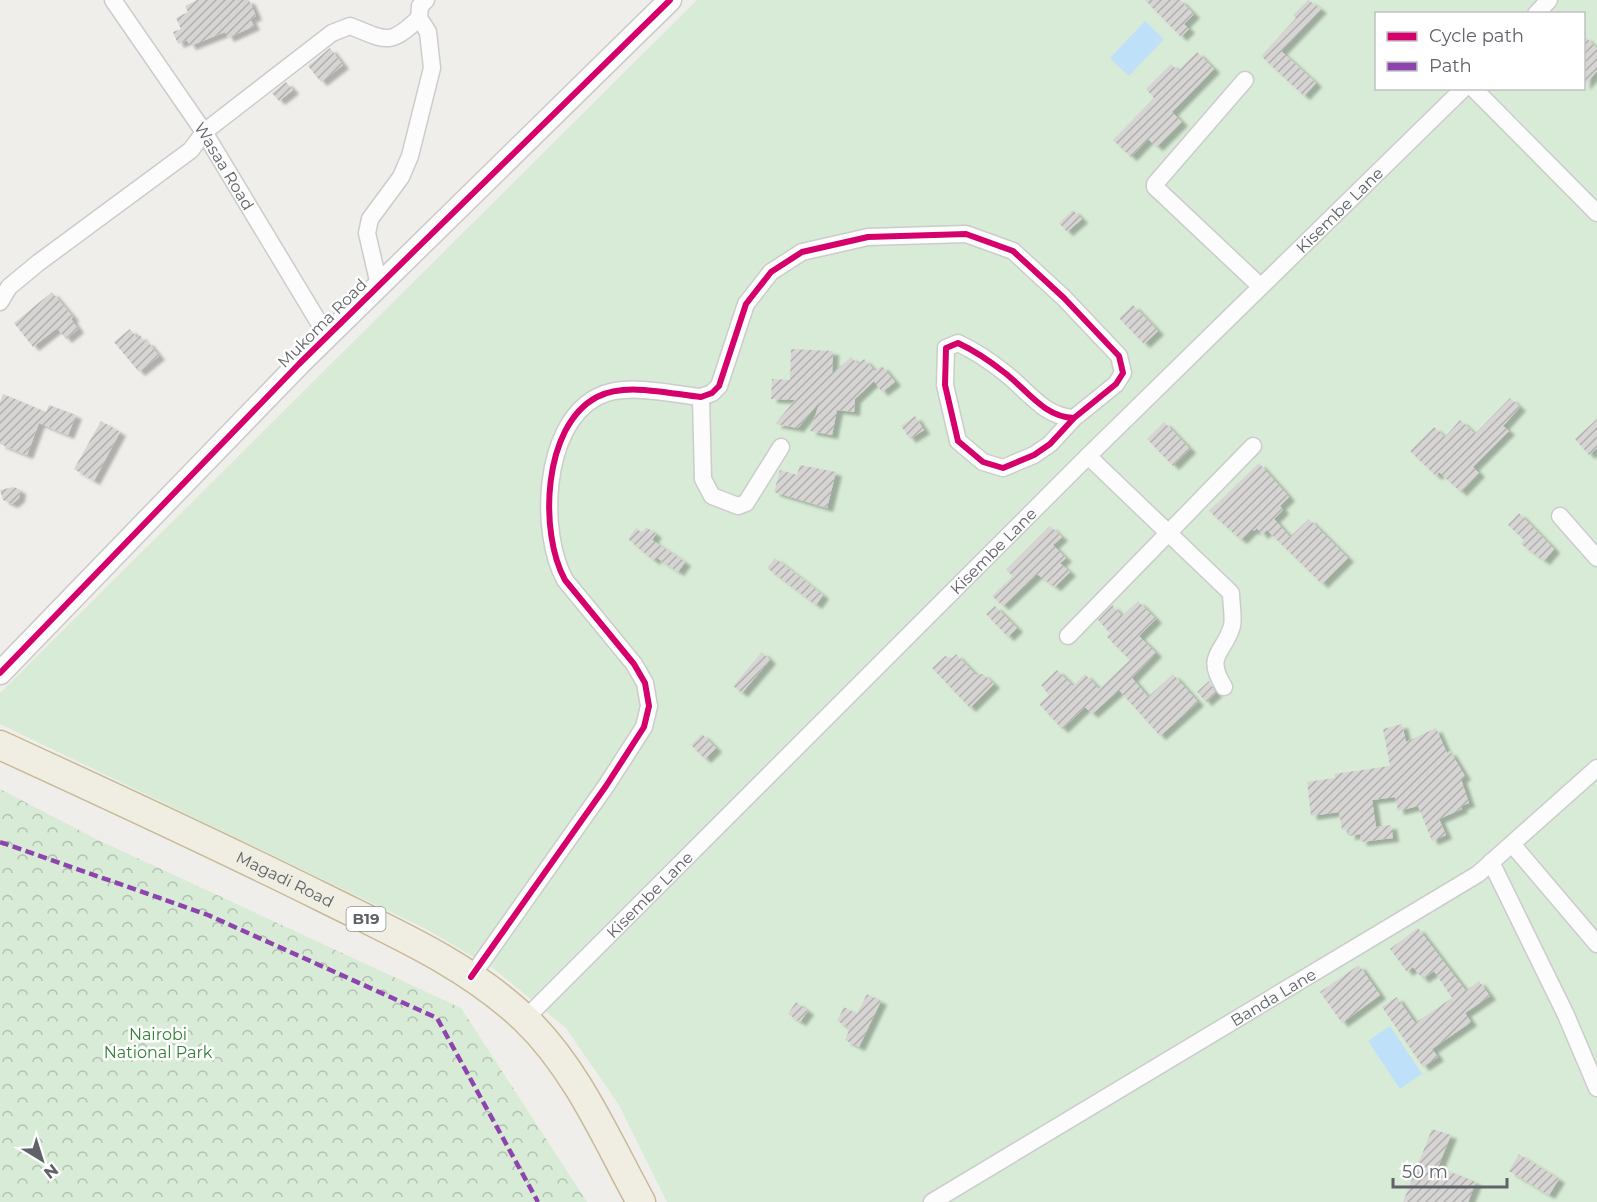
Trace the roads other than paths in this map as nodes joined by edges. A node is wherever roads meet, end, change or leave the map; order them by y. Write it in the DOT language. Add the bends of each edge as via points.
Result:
graph roads {
  1 [pos="113,0"];
  2 [pos="426,0"];
  3 [pos="670,0"];
  4 [pos="1549,0"];
  5 [pos="1538,12"];
  6 [pos="419,18"];
  7 [pos="1245,80"];
  8 [pos="1462,90"];
  9 [pos="1475,90"];
  10 [pos="204,132"];
  11 [pos="1597,213"];
  12 [pos="380,285"];
  13 [pos="1260,286"];
  14 [pos="0,302"];
  15 [pos="327,336"];
  16 [pos="701,397"];
  17 [pos="1074,418"];
  18 [pos="1253,446"];
  19 [pos="782,447"];
  20 [pos="1088,456"];
  21 [pos="1560,516"];
  22 [pos="1170,532"];
  23 [pos="1597,558"];
  24 [pos="1068,636"];
  25 [pos="0,673"];
  26 [pos="1224,687"];
  27 [pos="0,745"];
  28 [pos="1597,768"];
  29 [pos="1512,844"];
  30 [pos="1491,862"];
  31 [pos="1597,944"];
  32 [pos="471,977"];
  33 [pos="525,1019"];
  34 [pos="1597,1088"];
  35 [pos="641,1202"];
  36 [pos="932,1202"];
  1 -- 10 [label="street, Wasaa Road"];
  2 -- 6 [label="street" via="420,6"];
  3 -- 12 [label="street, Mukoma Road"];
  4 -- 5 [label="street"];
  6 -- 10 [label="street" via="392,39 351,26 332,33"];
  6 -- 12 [label="street" via="428,32 432,68 410,156 401,177 370,219 367,233"];
  7 -- 13 [label="street" via="1155,187"];
  8 -- 13 [label="street, Kisembe Lane"];
  9 -- 11 [label="street"];
  10 -- 14 [label="street" via="191,150 23,275"];
  10 -- 15 [label="street, Wasaa Road"];
  12 -- 15 [label="street, Mukoma Road"];
  13 -- 20 [label="street, Kisembe Lane"];
  15 -- 25 [label="street, Mukoma Road"];
  16 -- 17 [label="street" via="719,386 746,304 771,272 802,252 868,237 966,234 1013,251 1119,356 1124,373"];
  16 -- 19 [label="street" via="703,479 712,496 738,506 746,503"];
  16 -- 32 [label="street" via="621,391 598,396 582,408 561,437 552,466 550,525 558,568 634,664 645,683 649,706 644,727 606,786"];
  17 -- 17 [label="street" via="1061,417 1042,406 974,351 958,343 946,348 945,385 958,441 983,462 1003,468 1034,455"];
  18 -- 22 [label="street"];
  20 -- 22 [label="street"];
  20 -- 33 [label="street, Kisembe Lane"];
  21 -- 23 [label="street"];
  22 -- 24 [label="street"];
  22 -- 26 [label="street" via="1231,593 1232,626 1216,653 1214,665"];
  27 -- 32 [label="highway, Magadi Road / B19" via="194,834 438,955"];
  28 -- 29 [label="street, Banda Lane"];
  29 -- 30 [label="street, Banda Lane"];
  29 -- 31 [label="street"];
  30 -- 34 [label="street"];
  30 -- 36 [label="street, Banda Lane" via="1478,874"];
  32 -- 33 [label="highway, Magadi Road / B19"];
  33 -- 35 [label="highway, Magadi Road / B19" via="574,1080"];
}
